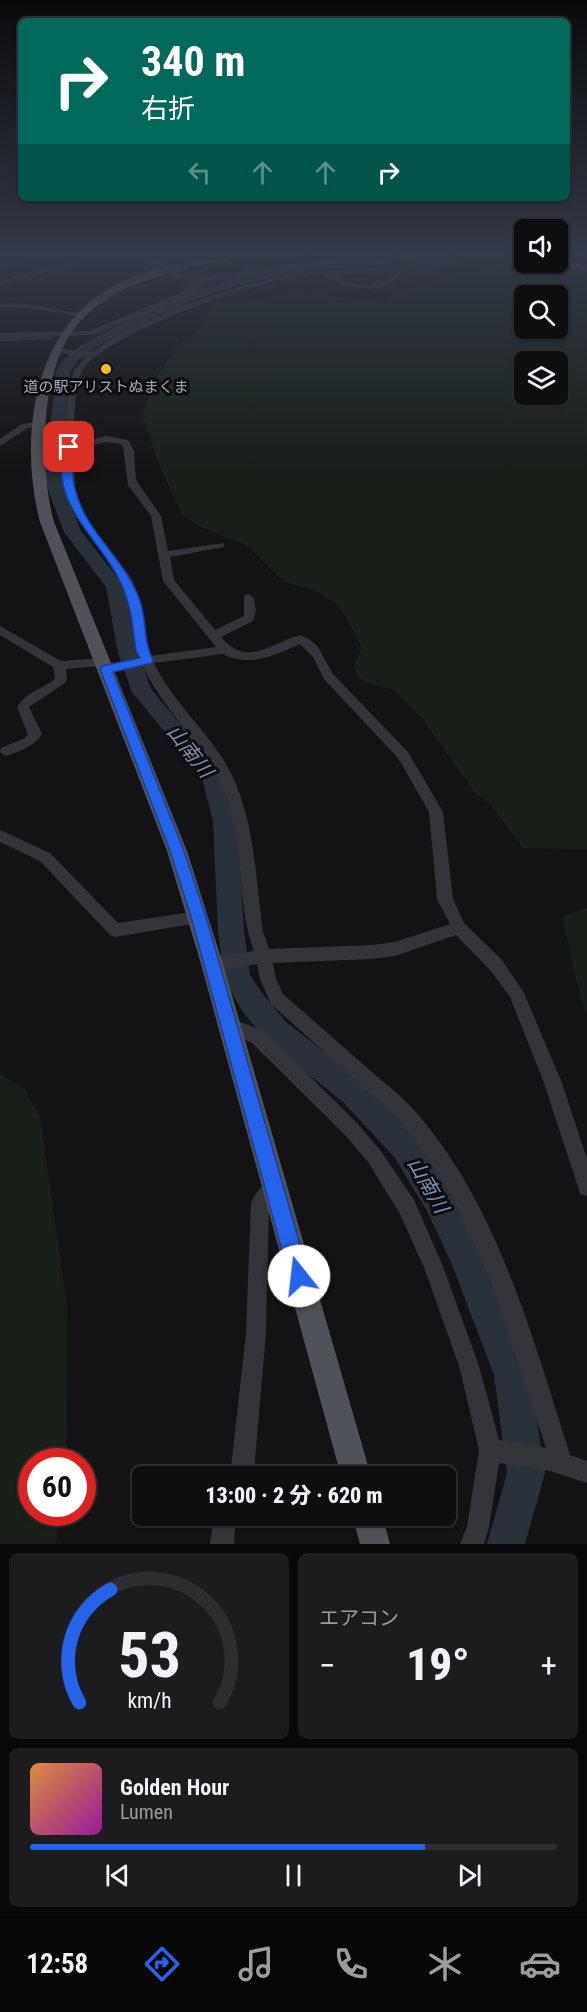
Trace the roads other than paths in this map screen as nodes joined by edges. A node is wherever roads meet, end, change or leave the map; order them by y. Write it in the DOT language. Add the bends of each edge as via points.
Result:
graph roads {
  1 [pos="73,325"];
  2 [pos="112,325"];
  3 [pos="146,325"];
  4 [pos="0,335"];
  5 [pos="63,345"];
  6 [pos="90,354"];
  7 [pos="40,424"];
  8 [pos="0,444"];
  9 [pos="69,447"];
  10 [pos="220,545"];
  11 [pos="164,555"];
  12 [pos="249,597"];
  13 [pos="0,630"];
  14 [pos="212,636"];
  15 [pos="225,650"];
  16 [pos="144,661"];
  17 [pos="59,665"];
  18 [pos="110,666"];
  19 [pos="6,751"];
  20 [pos="0,836"];
  21 [pos="198,917"];
  22 [pos="459,928"];
  23 [pos="260,956"];
  24 [pos="218,963"];
  25 [pos="230,1026"];
  26 [pos="274,1187"];
  27 [pos="587,1187"];
  28 [pos="496,1450"];
  29 [pos="556,1462"];
  30 [pos="243,1466"];
  31 [pos="353,1466"];
  32 [pos="587,1472"];
  33 [pos="224,1526"];
  34 [pos="370,1526"];
  35 [pos="222,1544"];
  36 [pos="375,1544"];
  37 [pos="472,1544"];
  1 -- 5 [label="main road"];
  2 -- 5 [label="street"];
  3 -- 6 [label="street"];
  4 -- 5 [label="street"];
  5 -- 6 [label="street"];
  5 -- 7 [label="main road" via="47,372"];
  6 -- 9 [label="street" via="78,370 72,395"];
  7 -- 8 [label="street" via="25,426"];
  7 -- 18 [label="main road" via="39,494 47,522"];
  9 -- 11 [label="street" via="107,439 125,442 129,448 131,482 153,509"];
  9 -- 16 [label="street" via="70,489 81,517 126,579 135,603"];
  10 -- 11 [label="street"];
  11 -- 14 [label="street" via="169,581"];
  12 -- 14 [label="street" via="249,618"];
  13 -- 17 [label="street"];
  14 -- 15 [label="street"];
  15 -- 16 [label="street"];
  15 -- 22 [label="street" via="253,657 300,639 306,641 323,661 328,676 403,755 436,812 445,899"];
  16 -- 18 [label="street"];
  16 -- 23 [label="street" via="218,762 235,800"];
  17 -- 18 [label="street"];
  17 -- 19 [label="street" via="62,680 26,701 23,707 34,734 30,741"];
  18 -- 21 [label="main road"];
  20 -- 21 [label="street" via="45,857 115,930"];
  21 -- 24 [label="main road"];
  22 -- 23 [label="street" via="394,949"];
  22 -- 27 [label="street" via="496,965 516,993 553,1083"];
  23 -- 24 [label="street"];
  23 -- 29 [label="street" via="277,999 406,1113 452,1178 499,1272 524,1340"];
  24 -- 25 [label="main road"];
  25 -- 26 [label="main road"];
  25 -- 28 [label="street" via="258,1037 351,1129 407,1207 434,1269"];
  26 -- 30 [label="street" via="260,1203 256,1334"];
  26 -- 31 [label="main road"];
  28 -- 29 [label="street"];
  28 -- 37 [label="street"];
  29 -- 32 [label="street"];
  33 -- 35 [label="street"];
  34 -- 36 [label="main road"];
}
